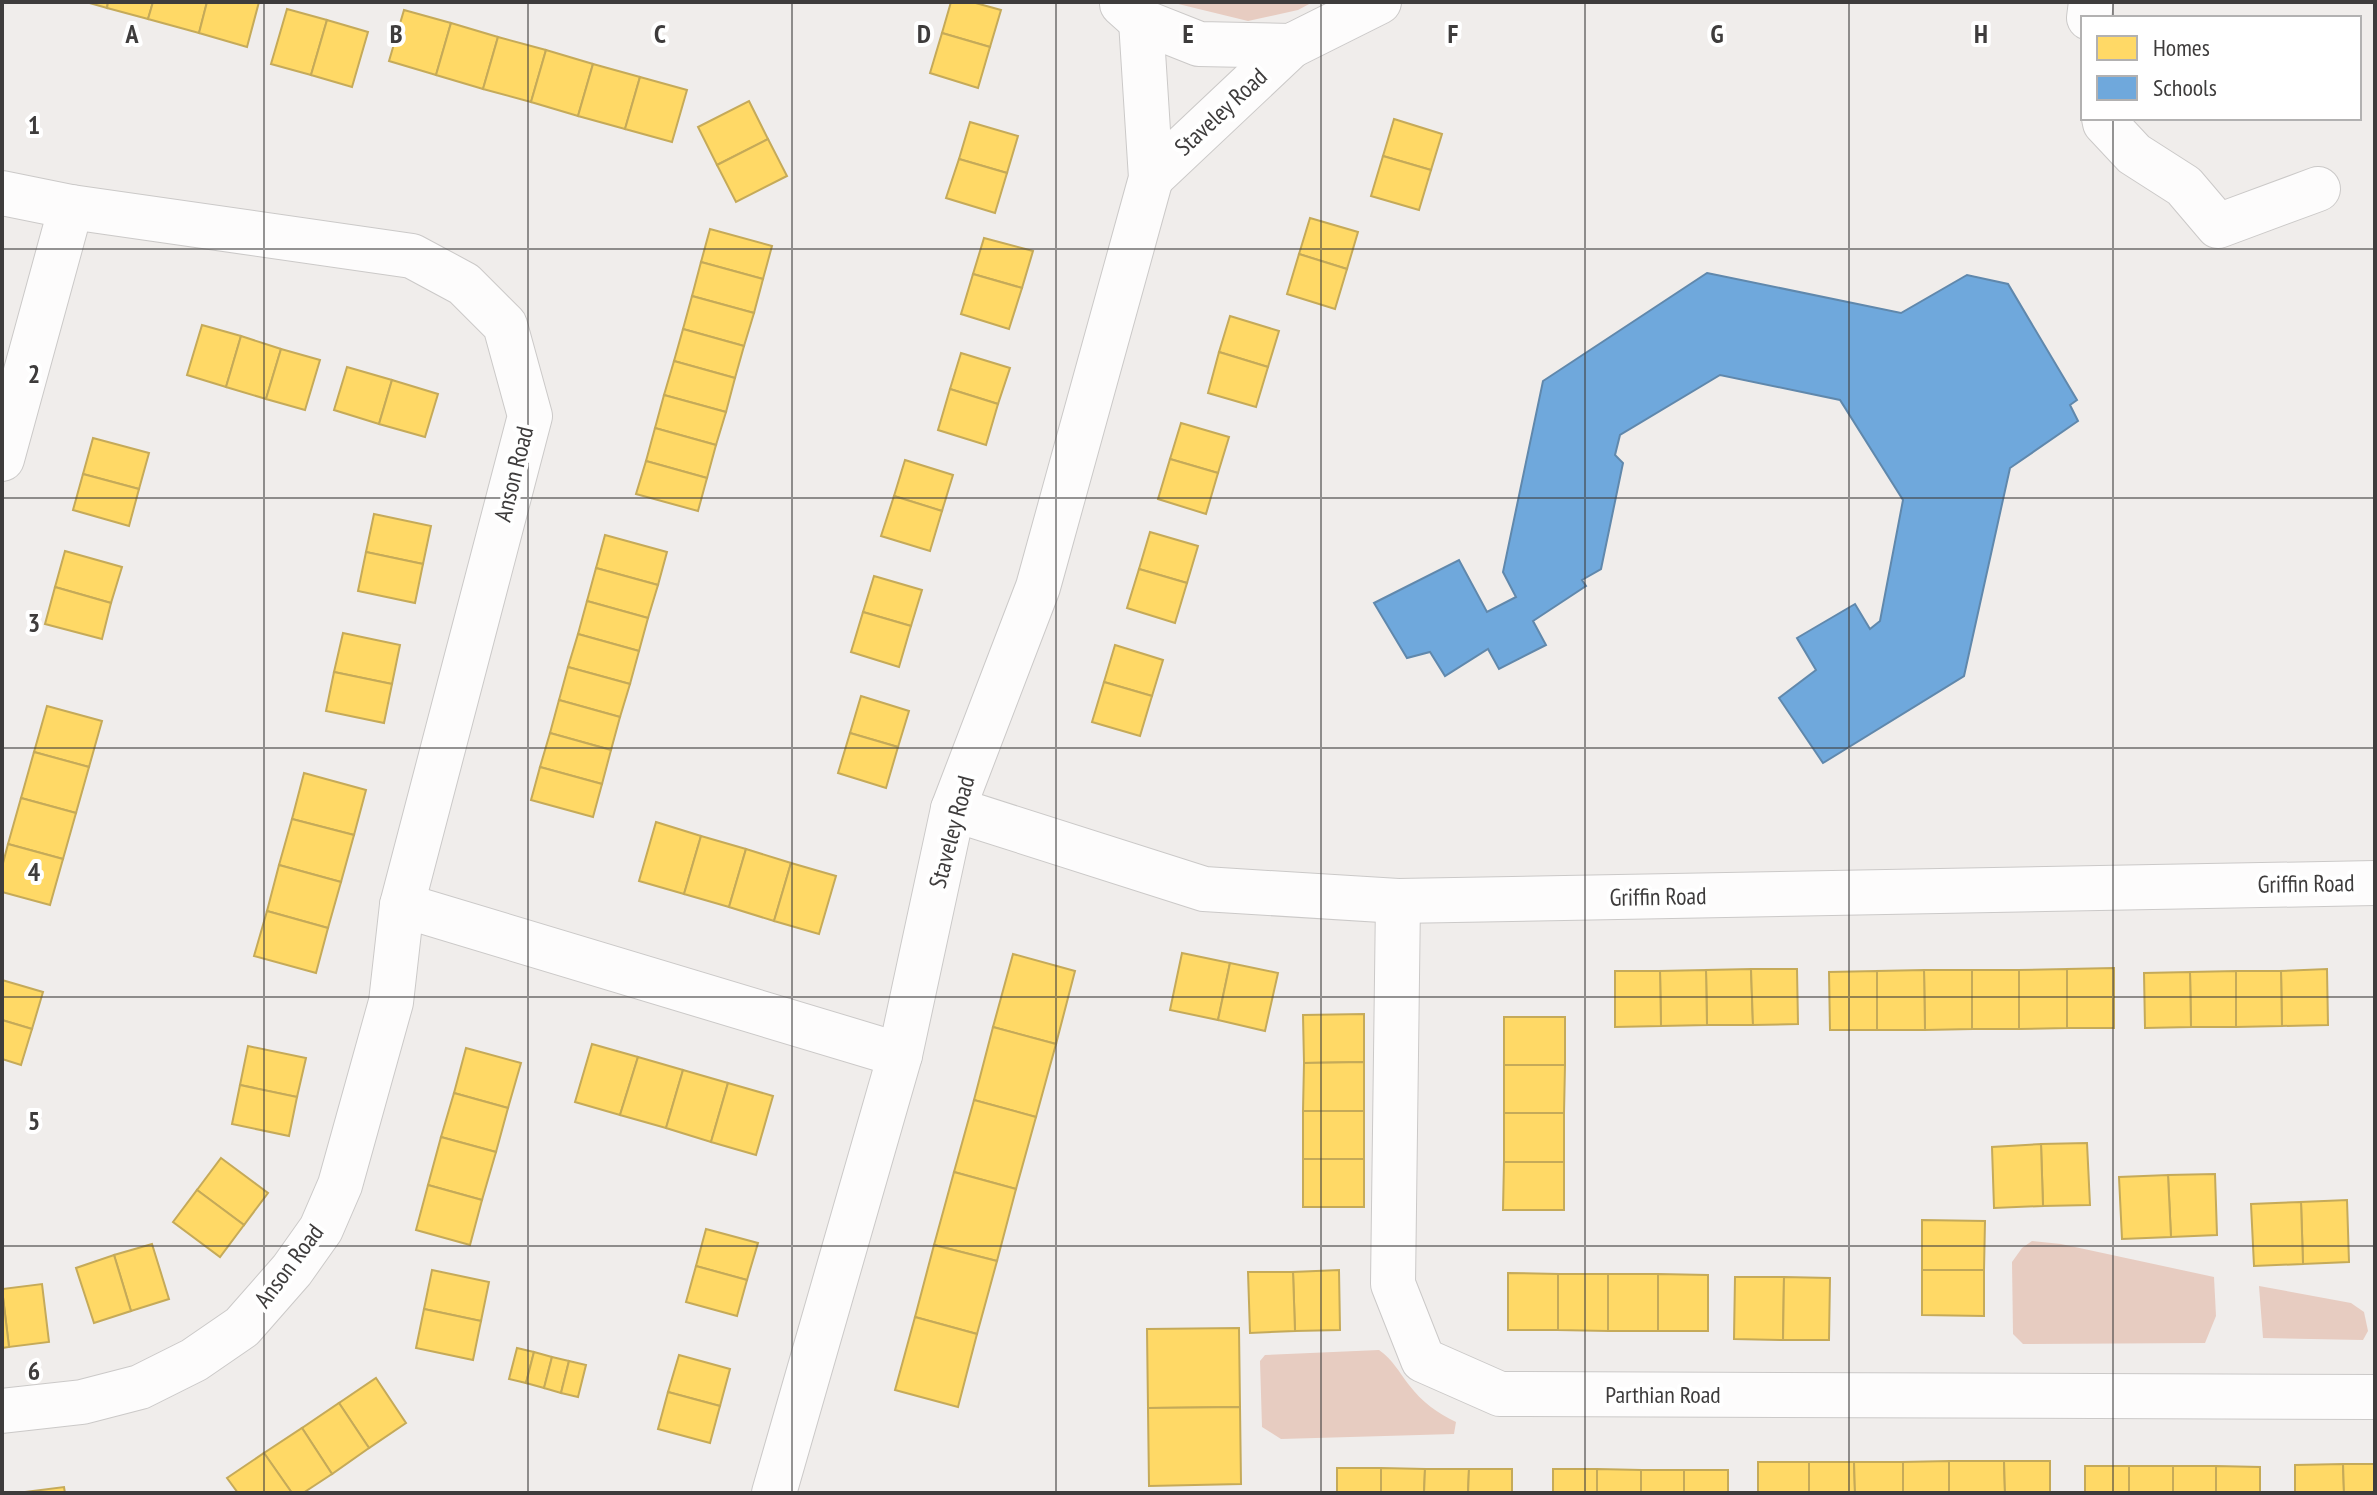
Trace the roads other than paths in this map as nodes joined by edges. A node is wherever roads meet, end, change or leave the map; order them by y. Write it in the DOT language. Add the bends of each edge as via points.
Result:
graph roads {
  1 [pos="1379,2"];
  2 [pos="1130,11"];
  3 [pos="1291,46"];
  4 [pos="2104,120"];
  5 [pos="1151,178"];
  6 [pos="2318,189"];
  7 [pos="2,193"];
  8 [pos="71,207"];
  9 [pos="2,459"];
  10 [pos="953,809"];
  11 [pos="2375,883"];
  12 [pos="1398,901"];
  13 [pos="402,905"];
  14 [pos="900,1055"];
  15 [pos="2375,1397"];
  16 [pos="2,1411"];
  17 [pos="774,1493"];
  1 -- 3 [label="street"];
  2 -- 3 [label="street" via="1199,44"];
  2 -- 5 [label="street, Staveley Road"];
  3 -- 5 [label="street, Staveley Road"];
  4 -- 6 [label="street" via="2134,154 2184,186 2218,226"];
  5 -- 10 [label="street, Staveley Road" via="1038,587"];
  7 -- 8 [label="street, Anson Road"];
  8 -- 9 [label="street"];
  8 -- 13 [label="street, Anson Road" via="412,256 464,284 505,325 530,416"];
  10 -- 12 [label="street, Griffin Road" via="1204,889"];
  10 -- 14 [label="street, Staveley Road"];
  11 -- 12 [label="street, Griffin Road"];
  12 -- 15 [label="street, Parthian Road" via="1393,1284 1423,1360 1500,1394"];
  13 -- 14 [label="street"];
  13 -- 16 [label="street, Anson Road" via="391,1002 340,1185 321,1229 292,1270 242,1327 194,1360 140,1387 82,1402"];
  14 -- 17 [label="street, Staveley Road"];
}
